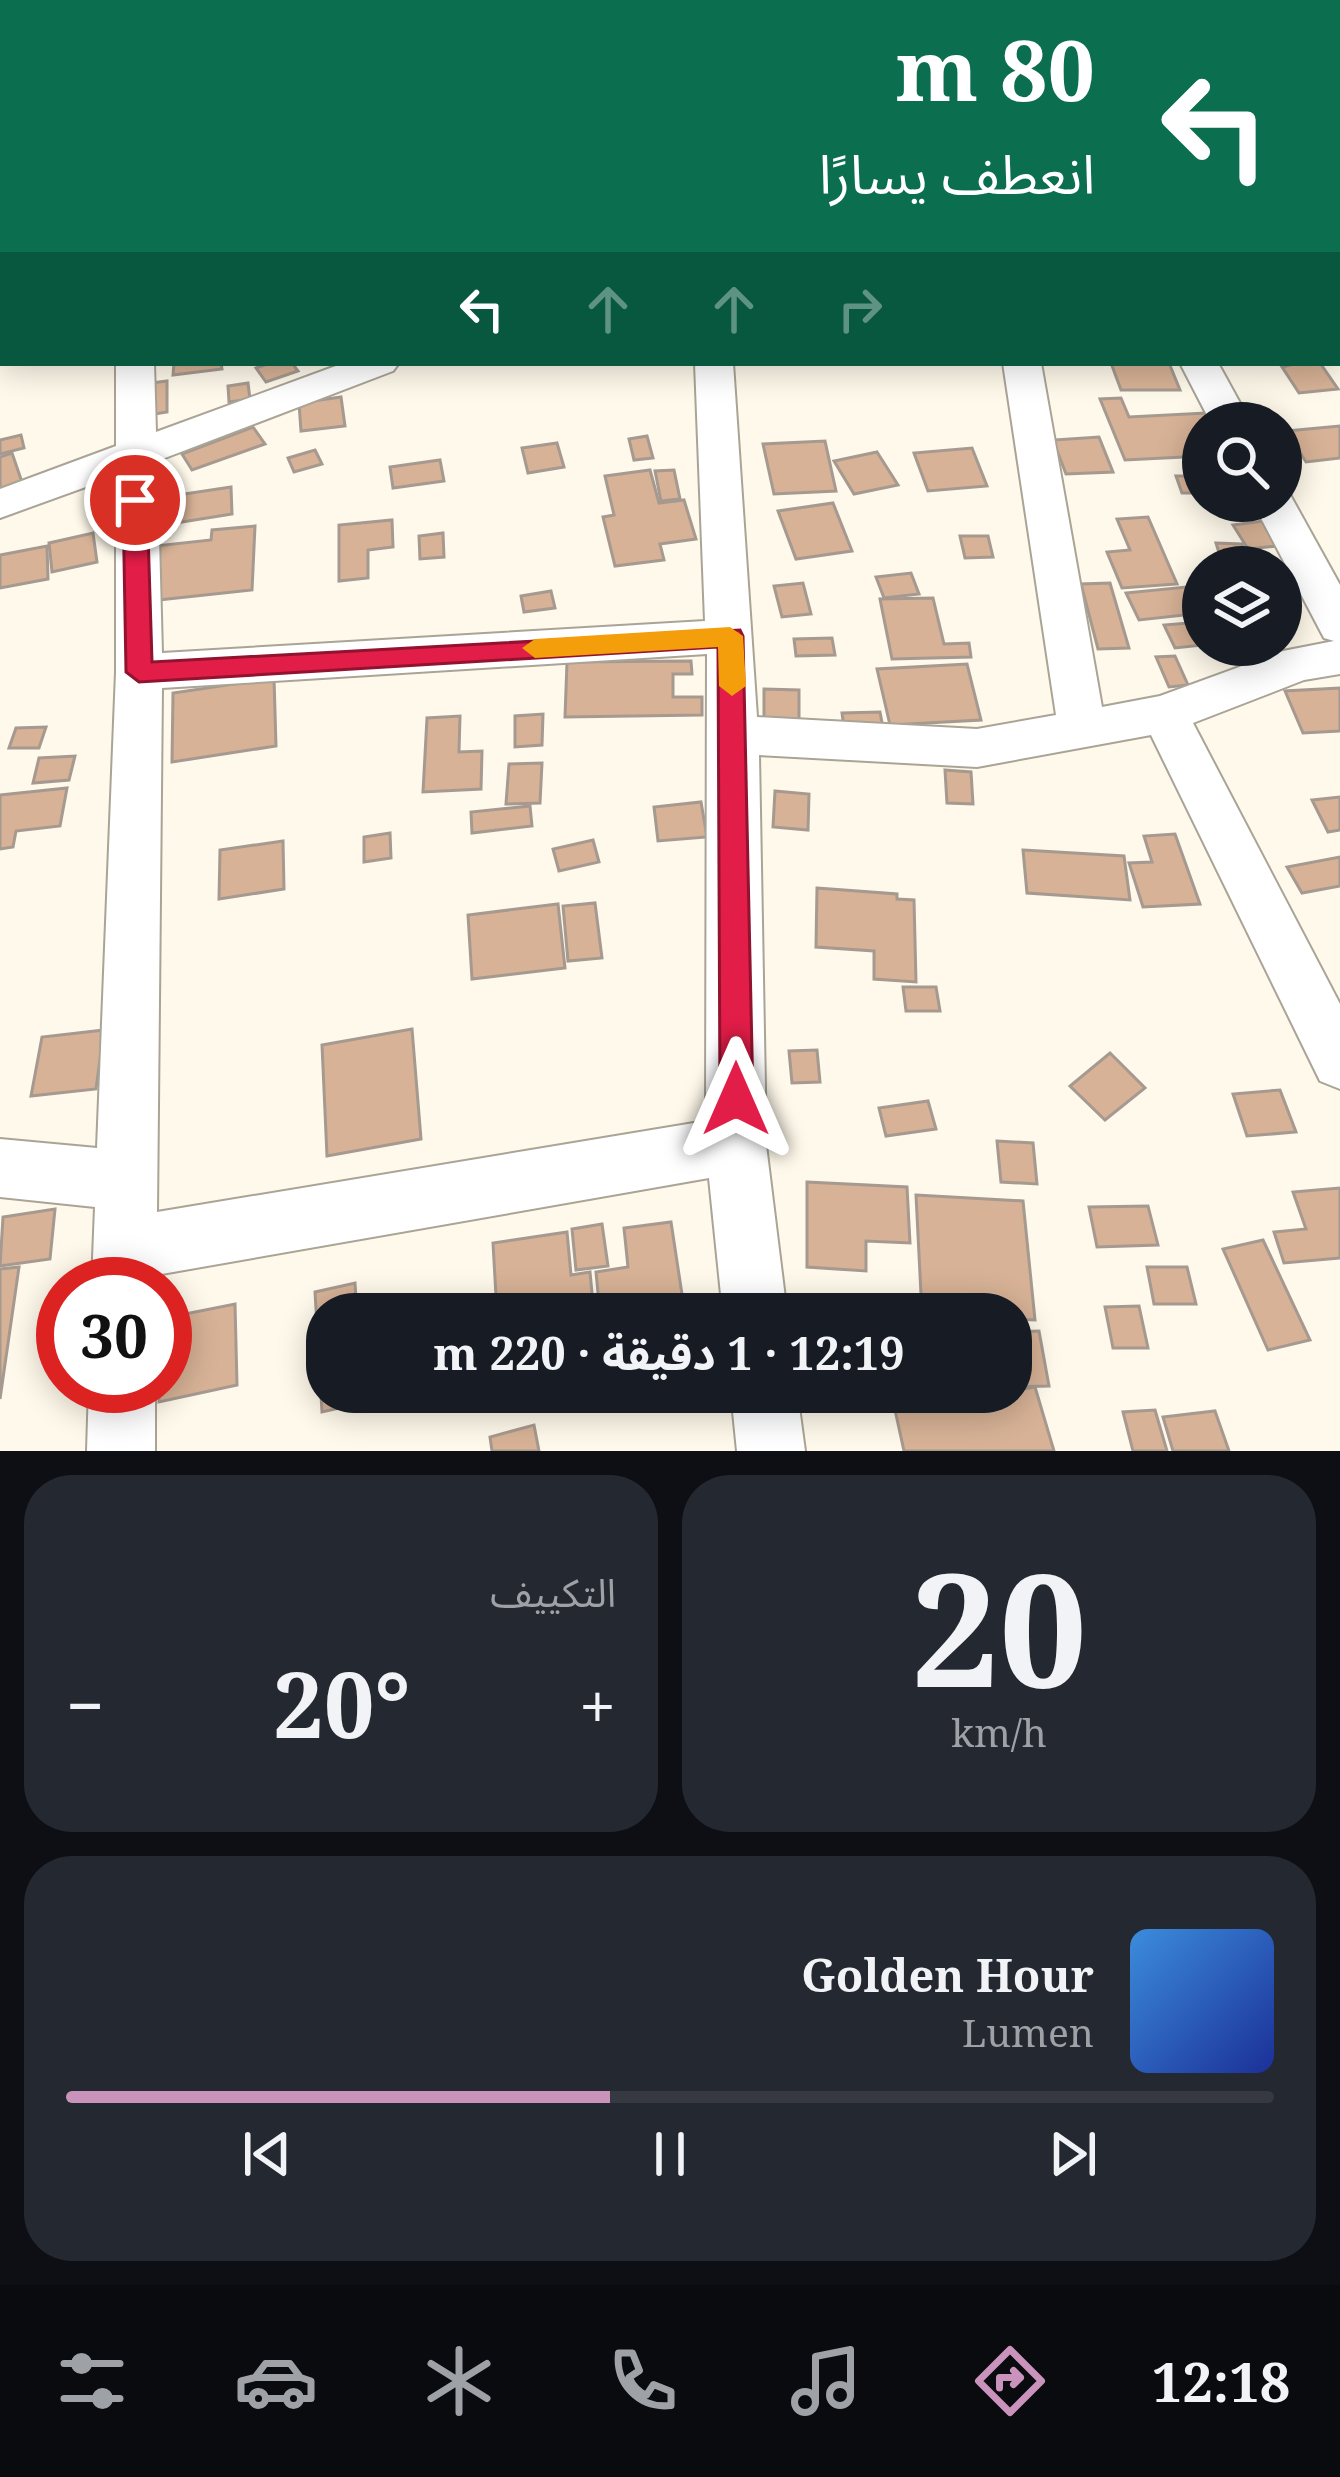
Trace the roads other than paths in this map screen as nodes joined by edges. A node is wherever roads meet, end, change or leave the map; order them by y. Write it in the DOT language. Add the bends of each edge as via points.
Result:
graph roads {
  1 [pos="135,366"];
  2 [pos="372,366"];
  3 [pos="714,366"];
  4 [pos="1022,366"];
  5 [pos="1201,366"];
  6 [pos="1220,402"];
  7 [pos="134,457"];
  8 [pos="0,504"];
  9 [pos="1284,522"];
  10 [pos="1340,626"];
  11 [pos="730,636"];
  12 [pos="1340,657"];
  13 [pos="139,672"];
  14 [pos="1165,714"];
  15 [pos="1082,731"];
  16 [pos="734,735"];
  17 [pos="1340,1062"];
  18 [pos="736,1145"];
  19 [pos="0,1168"];
  20 [pos="126,1180"];
  21 [pos="125,1257"];
  22 [pos="167,1257"];
  23 [pos="753,1293"];
  24 [pos="122,1413"];
  25 [pos="766,1413"];
  26 [pos="121,1451"];
  27 [pos="771,1451"];
  1 -- 7 [label="street"];
  2 -- 7 [label="street"];
  3 -- 11 [label="street"];
  4 -- 15 [label="street"];
  5 -- 6 [label="street"];
  7 -- 8 [label="street"];
  7 -- 13 [label="street"];
  9 -- 10 [label="street"];
  11 -- 13 [label="street"];
  11 -- 16 [label="street"];
  12 -- 14 [label="street" via="1299,664"];
  13 -- 20 [label="street"];
  14 -- 15 [label="street"];
  14 -- 17 [label="street"];
  15 -- 16 [label="street" via="977,748"];
  16 -- 18 [label="street"];
  18 -- 22 [label="street" via="449,1190"];
  18 -- 23 [label="street"];
  19 -- 20 [label="street"];
  20 -- 21 [label="street"];
  24 -- 26 [label="street"];
  25 -- 27 [label="street"];
}
